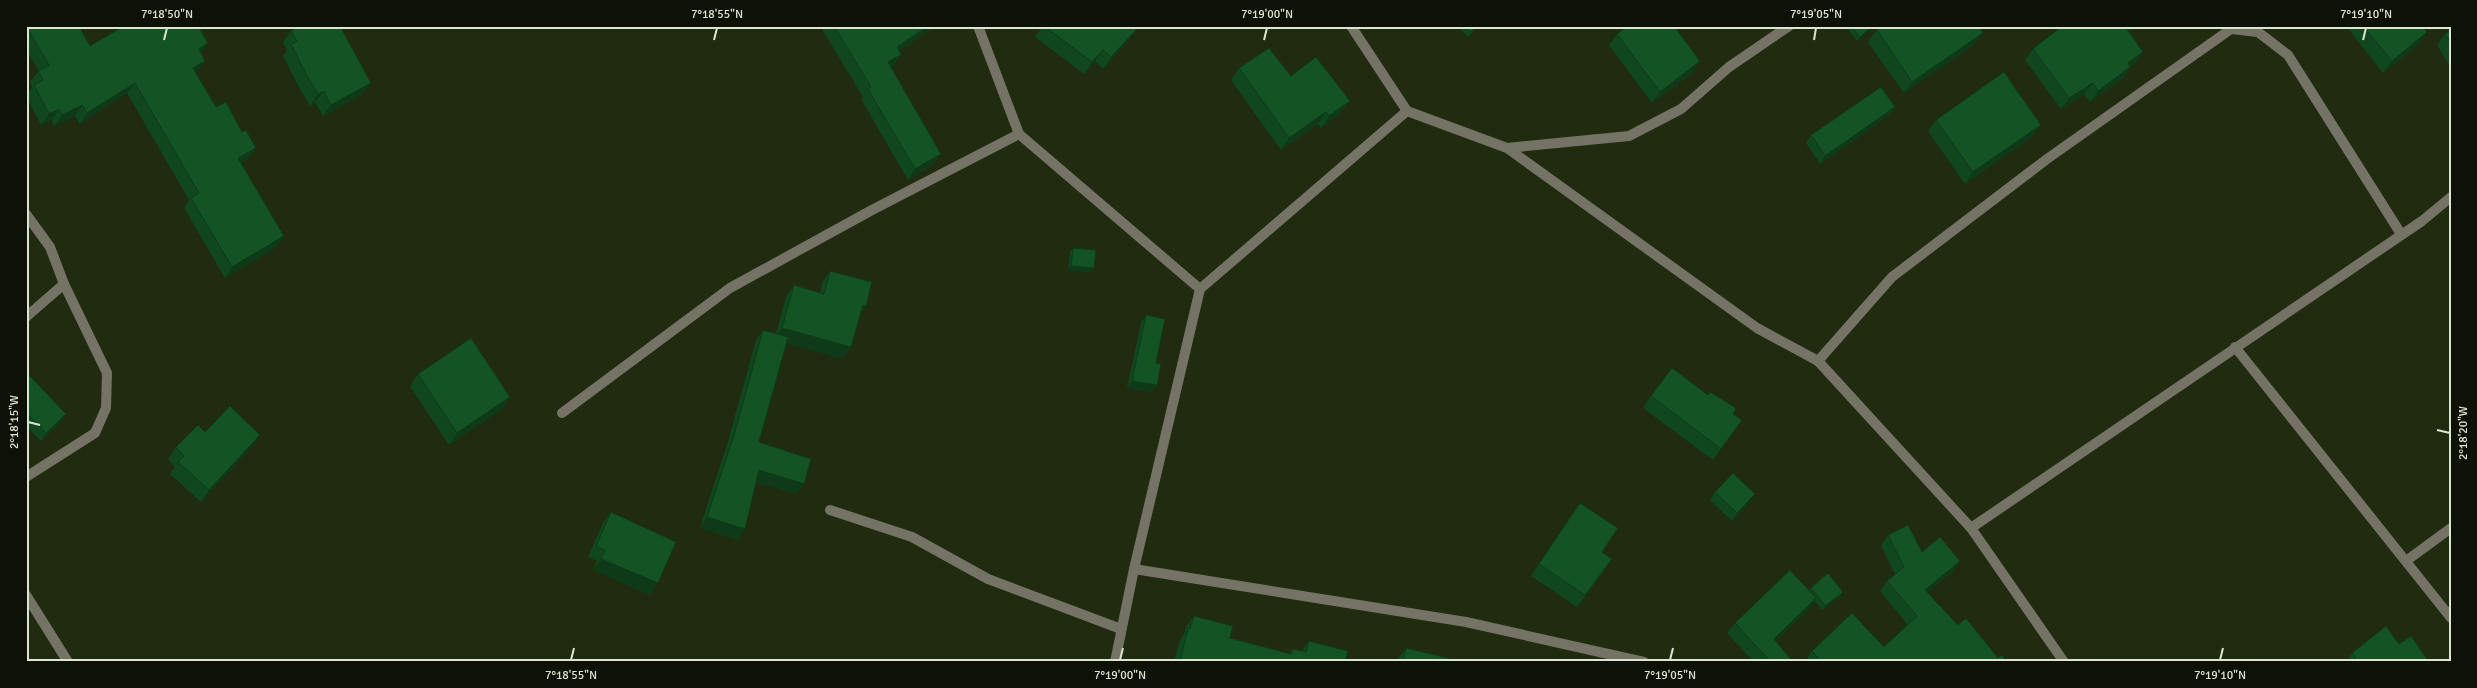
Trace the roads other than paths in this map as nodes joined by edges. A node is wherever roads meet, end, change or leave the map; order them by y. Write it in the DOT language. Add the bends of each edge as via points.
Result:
graph roads {
  1 [pos="978,26"];
  2 [pos="1351,26"];
  3 [pos="1789,26"];
  4 [pos="1407,112"];
  5 [pos="1019,134"];
  6 [pos="1507,148"];
  7 [pos="2451,197"];
  8 [pos="26,214"];
  9 [pos="2400,234"];
  10 [pos="64,284"];
  11 [pos="1200,290"];
  12 [pos="26,316"];
  13 [pos="2235,347"];
  14 [pos="1818,361"];
  15 [pos="562,413"];
  16 [pos="26,477"];
  17 [pos="830,510"];
  18 [pos="1971,528"];
  19 [pos="2451,528"];
  20 [pos="2406,562"];
  21 [pos="1134,569"];
  22 [pos="26,595"];
  23 [pos="2451,618"];
  24 [pos="1121,629"];
  25 [pos="68,662"];
  26 [pos="1115,662"];
  27 [pos="1644,662"];
  28 [pos="2064,662"];
  1 -- 5 [label="street"];
  2 -- 4 [label="street"];
  3 -- 6 [label="street" via="1729,67 1680,109 1629,136"];
  4 -- 6 [label="street"];
  4 -- 11 [label="street"];
  5 -- 11 [label="street"];
  5 -- 15 [label="street" via="730,288"];
  6 -- 14 [label="street" via="1757,328"];
  7 -- 9 [label="street"];
  8 -- 10 [label="street" via="50,247"];
  9 -- 13 [label="street"];
  9 -- 14 [label="street" via="2288,55 2258,32 2231,29 2047,158 1892,277"];
  10 -- 12 [label="street"];
  10 -- 16 [label="street" via="107,373 106,408 96,433"];
  11 -- 21 [label="street"];
  13 -- 18 [label="street"];
  13 -- 20 [label="street"];
  14 -- 18 [label="street"];
  17 -- 24 [label="street" via="912,537 988,579"];
  18 -- 28 [label="street"];
  19 -- 20 [label="street"];
  20 -- 23 [label="street"];
  21 -- 24 [label="street"];
  21 -- 27 [label="street" via="1466,622"];
  22 -- 25 [label="street"];
  24 -- 26 [label="street"];
}
